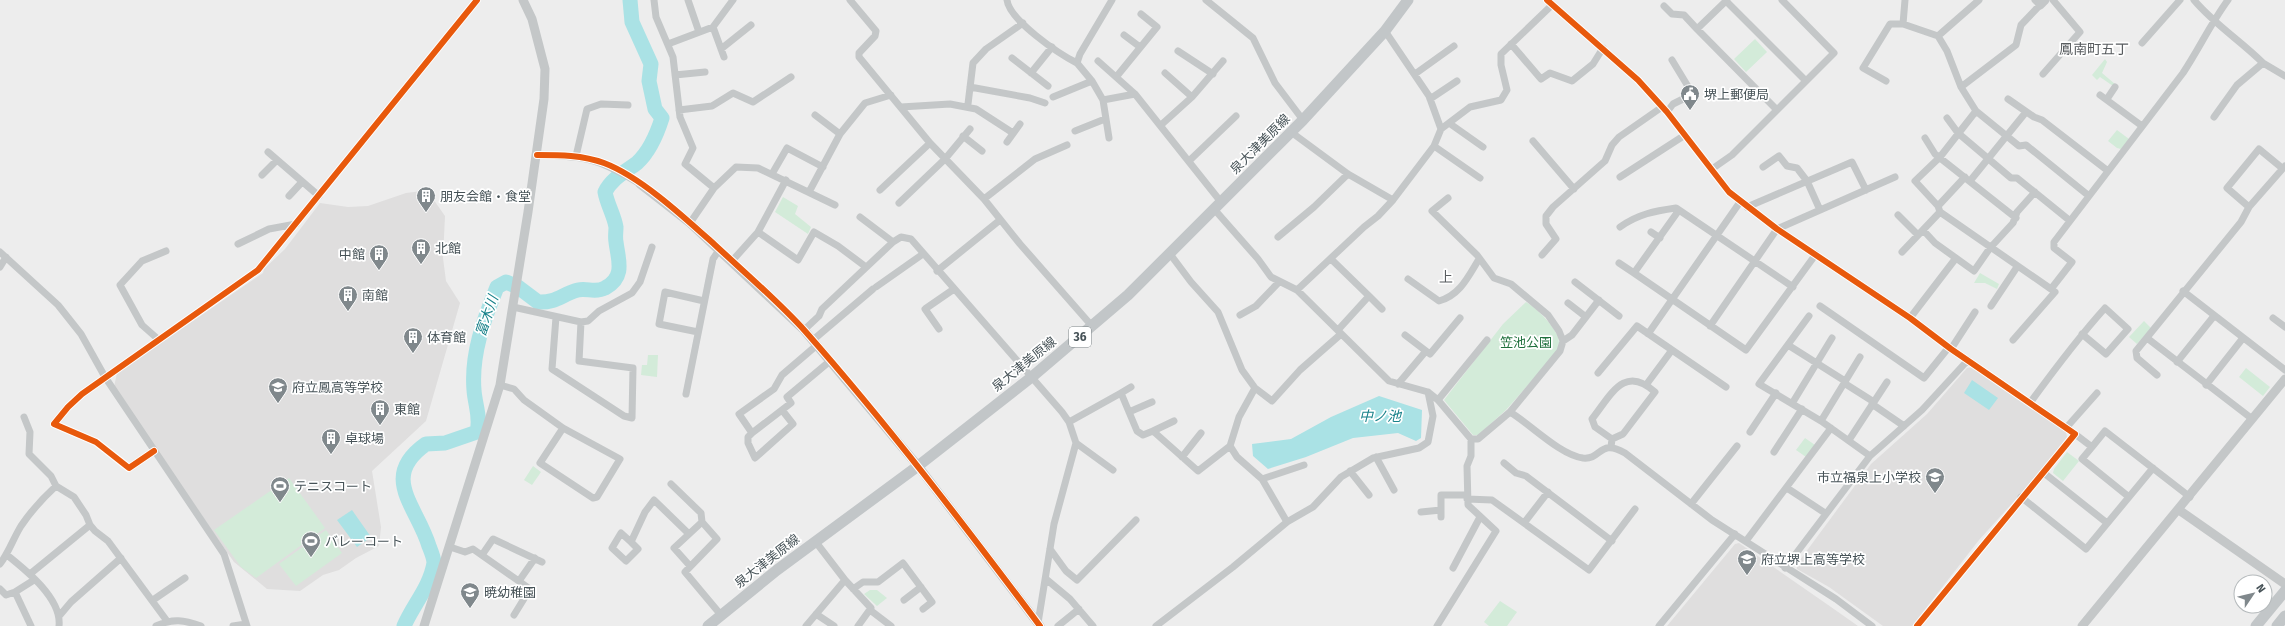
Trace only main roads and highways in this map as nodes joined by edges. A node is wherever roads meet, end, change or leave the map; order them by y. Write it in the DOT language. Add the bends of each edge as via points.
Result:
graph roads {
  1 [pos="1408,0"];
  2 [pos="2285,591"];
  3 [pos="2285,616"];
  4 [pos="708,626"];
  5 [pos="2256,626"];
  6 [pos="2277,626"];
  1 -- 4 [label="main road, 泉大津美原線 / 36" via="1385,31 1303,120 1170,254 1092,326 918,466 815,541"];
  2 -- 5 [label="main road"];
  3 -- 6 [label="main road"];
}
